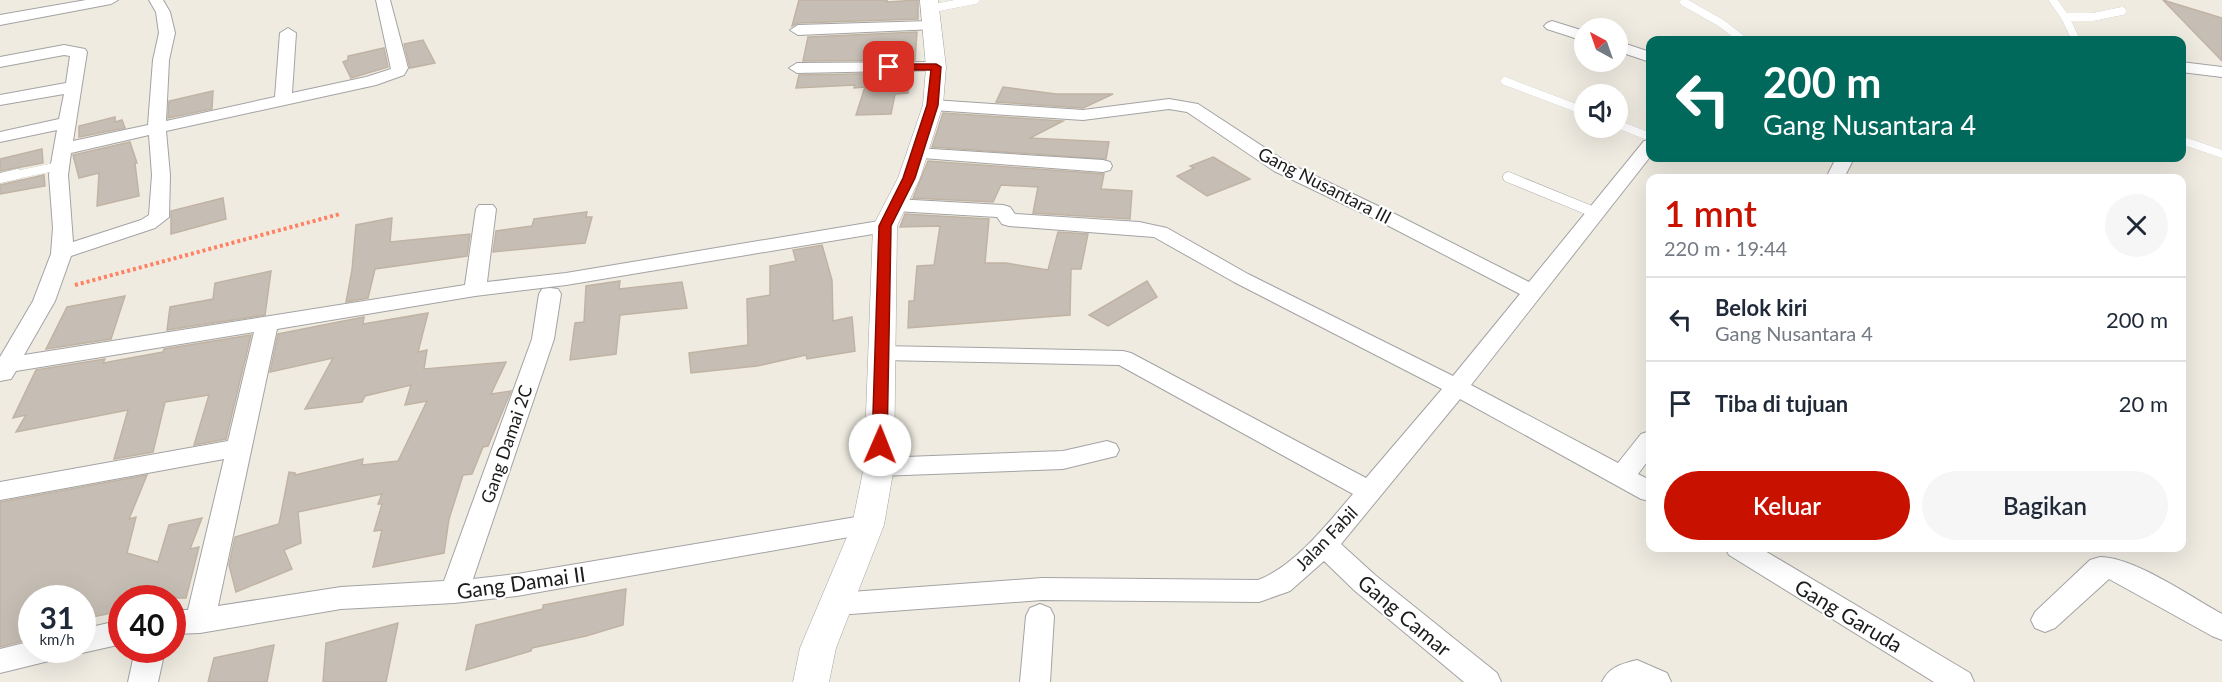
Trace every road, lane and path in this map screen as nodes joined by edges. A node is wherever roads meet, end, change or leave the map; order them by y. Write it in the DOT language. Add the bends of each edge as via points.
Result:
graph roads {
  1 [pos="111,0"];
  2 [pos="383,0"];
  3 [pos="975,0"];
  4 [pos="1685,0"];
  5 [pos="2053,0"];
  6 [pos="159,4"];
  7 [pos="56,5"];
  8 [pos="2121,11"];
  9 [pos="930,12"];
  10 [pos="2065,17"];
  11 [pos="0,20"];
  12 [pos="1552,26"];
  13 [pos="798,30"];
  14 [pos="288,33"];
  15 [pos="1574,33"];
  16 [pos="1738,36"];
  17 [pos="2074,36"];
  18 [pos="1628,50"];
  19 [pos="1646,56"];
  20 [pos="0,62"];
  21 [pos="936,67"];
  22 [pos="797,68"];
  23 [pos="2186,68"];
  24 [pos="2222,72"];
  25 [pos="1505,81"];
  26 [pos="72,87"];
  27 [pos="0,100"];
  28 [pos="284,101"];
  29 [pos="933,105"];
  30 [pos="1574,107"];
  31 [pos="66,123"];
  32 [pos="157,128"];
  33 [pos="1628,128"];
  34 [pos="1646,135"];
  35 [pos="0,137"];
  36 [pos="2186,142"];
  37 [pos="1646,150"];
  38 [pos="916,153"];
  39 [pos="2222,154"];
  40 [pos="61,157"];
  41 [pos="1103,166"];
  42 [pos="1508,177"];
  43 [pos="0,178"];
  44 [pos="486,210"];
  45 [pos="1596,213"];
  46 [pos="340,214"];
  47 [pos="890,215"];
  48 [pos="62,252"];
  49 [pos="476,290"];
  50 [pos="51,291"];
  51 [pos="1534,293"];
  52 [pos="550,294"];
  53 [pos="267,324"];
  54 [pos="882,353"];
  55 [pos="2,371"];
  56 [pos="1457,387"];
  57 [pos="1646,446"];
  58 [pos="239,448"];
  59 [pos="1107,450"];
  60 [pos="879,467"];
  61 [pos="1623,475"];
  62 [pos="1646,489"];
  63 [pos="0,490"];
  64 [pos="1370,492"];
  65 [pos="867,525"];
  66 [pos="1325,545"];
  67 [pos="1745,552"];
  68 [pos="454,592"];
  69 [pos="837,604"];
  70 [pos="1040,616"];
  71 [pos="2045,620"];
  72 [pos="186,621"];
  73 [pos="2222,628"];
  74 [pos="18,657"];
  75 [pos="0,661"];
  76 [pos="147,663"];
  77 [pos="143,682"];
  78 [pos="811,682"];
  79 [pos="1035,682"];
  80 [pos="1486,682"];
  81 [pos="1617,682"];
  82 [pos="1656,682"];
  83 [pos="1959,682"];
  1 -- 7 [label="street"];
  2 -- 28 [label="street" via="398,72"];
  3 -- 9 [label="lane"];
  4 -- 16 [label="lane"];
  5 -- 10 [label="lane"];
  6 -- 32 [label="street" via="167,33 161,60"];
  7 -- 11 [label="street"];
  8 -- 10 [label="lane"];
  9 -- 13 [label="street"];
  9 -- 21 [label="street"];
  10 -- 17 [label="lane"];
  12 -- 15 [label="street"];
  14 -- 28 [label="street"];
  18 -- 19 [label="street"];
  20 -- 26 [label="street" via="64,50 79,52"];
  21 -- 22 [label="street"];
  21 -- 29 [label="street"];
  23 -- 24 [label="street"];
  25 -- 30 [label="lane"];
  26 -- 27 [label="street"];
  26 -- 31 [label="street"];
  28 -- 32 [label="street"];
  29 -- 38 [label="street"];
  29 -- 51 [label="street, Gang Nusantara III" via="1083,115 1161,105 1192,108 1281,167"];
  31 -- 35 [label="street"];
  31 -- 40 [label="street"];
  32 -- 40 [label="street"];
  32 -- 48 [label="street" via="159,217"];
  33 -- 34 [label="lane"];
  36 -- 39 [label="lane"];
  37 -- 45 [label="street, Jalan Fabil"];
  38 -- 41 [label="street"];
  38 -- 47 [label="street" via="909,178"];
  40 -- 43 [label="lane"];
  40 -- 48 [label="street"];
  42 -- 45 [label="lane"];
  44 -- 49 [label="street"];
  45 -- 51 [label="street, Jalan Fabil"];
  46 -- 50 [label="path"];
  47 -- 49 [label="street" via="566,279"];
  47 -- 54 [label="street"];
  47 -- 56 [label="street" via="1003,211 1009,220 1160,232 1241,278"];
  48 -- 50 [label="street"];
  49 -- 53 [label="street"];
  50 -- 55 [label="street"];
  51 -- 56 [label="street, Jalan Fabil"];
  52 -- 68 [label="street, Gang Damai 2C" via="543,339"];
  53 -- 55 [label="street"];
  53 -- 58 [label="street"];
  54 -- 60 [label="street"];
  54 -- 64 [label="street" via="1123,358"];
  56 -- 61 [label="street"];
  56 -- 64 [label="street, Jalan Fabil"];
  57 -- 61 [label="street"];
  58 -- 63 [label="street"];
  58 -- 72 [label="street"];
  59 -- 60 [label="street" via="1063,460"];
  60 -- 65 [label="street"];
  61 -- 62 [label="street"];
  64 -- 66 [label="street, Jalan Fabil"];
  65 -- 68 [label="street, Gang Damai II" via="518,585"];
  65 -- 69 [label="street"];
  66 -- 69 [label="street, Jalan Fabil" via="1280,583 1259,591 1042,589"];
  66 -- 80 [label="street, Gang Camar" via="1365,583"];
  67 -- 83 [label="street, Gang Garuda"];
  68 -- 72 [label="street, Gang Damai II" via="341,597"];
  69 -- 78 [label="street" via="818,648"];
  70 -- 79 [label="street"];
  71 -- 73 [label="street" via="2100,568 2110,568"];
  74 -- 75 [label="street"];
  76 -- 77 [label="street"];
  81 -- 82 [label="street" via="1625,675 1637,673"];
}
